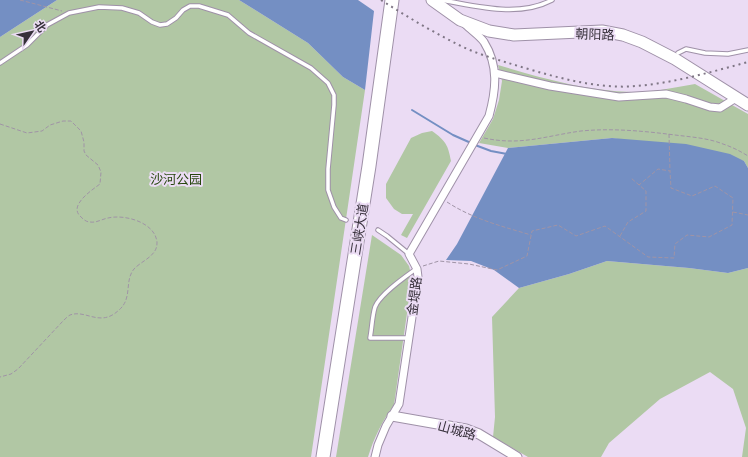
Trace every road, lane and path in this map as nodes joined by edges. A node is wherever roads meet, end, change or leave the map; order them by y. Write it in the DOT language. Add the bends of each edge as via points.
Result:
graph roads {
  1 [pos="20,0"];
  2 [pos="392,0"];
  3 [pos="401,0"];
  4 [pos="432,0"];
  5 [pos="441,0"];
  6 [pos="552,0"];
  7 [pos="69,13"];
  8 [pos="460,20"];
  9 [pos="748,50"];
  10 [pos="678,53"];
  11 [pos="0,63"];
  12 [pos="495,72"];
  13 [pos="748,97"];
  14 [pos="736,98"];
  15 [pos="748,105"];
  16 [pos="0,124"];
  17 [pos="669,134"];
  18 [pos="477,138"];
  19 [pos="748,156"];
  20 [pos="670,171"];
  21 [pos="631,178"];
  22 [pos="639,185"];
  23 [pos="441,199"];
  24 [pos="733,212"];
  25 [pos="748,215"];
  26 [pos="346,220"];
  27 [pos="378,230"];
  28 [pos="531,235"];
  29 [pos="620,236"];
  30 [pos="409,254"];
  31 [pos="417,269"];
  32 [pos="409,338"];
  33 [pos="0,377"];
  34 [pos="391,418"];
  35 [pos="323,457"];
  36 [pos="332,457"];
  37 [pos="375,457"];
  38 [pos="507,457"];
  39 [pos="517,457"];
  1 -- 7 [label="path"];
  2 -- 35 [label="highway, 三峡大道" via="369,166"];
  3 -- 36 [label="highway, 三峡大道"];
  4 -- 8 [label="main road, 朝阳路"];
  5 -- 6 [label="lane" via="515,10"];
  5 -- 10 [label="main road, 朝阳路" via="464,14 492,25 517,28 605,24 626,29"];
  7 -- 11 [label="lane" via="47,25 27,45"];
  7 -- 26 [label="lane" via="99,7 122,8 160,25 168,24 190,6 199,6 228,15 249,33 311,68 328,83 334,95 328,190 334,207 341,218"];
  8 -- 12 [label="street" via="483,41"];
  8 -- 14 [label="main road, 朝阳路" via="489,31 514,35 602,31 623,35 674,59"];
  9 -- 10 [label="lane" via="728,54 686,49"];
  10 -- 13 [label="main road, 朝阳路"];
  12 -- 14 [label="street" via="550,86 619,96 666,94 710,107 720,108"];
  12 -- 18 [label="street" via="496,83 489,116"];
  14 -- 15 [label="main road, 朝阳路"];
  16 -- 33 [label="path" via="28,133 42,131 63,121 71,121 81,131 86,156 98,165 101,172 100,184 80,201 78,214 89,222 109,218 133,218 150,230 156,237 157,244 151,256 130,275 127,300 119,311 110,317 70,316 18,369"];
  17 -- 18 [label="path" via="581,131 522,142"];
  17 -- 19 [label="path" via="722,143"];
  17 -- 20 [label="path"];
  18 -- 23 [label="street"];
  20 -- 22 [label="path" via="658,170"];
  20 -- 24 [label="path" via="671,188 692,196 715,186 733,198"];
  21 -- 22 [label="path"];
  22 -- 29 [label="path" via="646,191 646,211 628,222"];
  23 -- 28 [label="path" via="486,222"];
  23 -- 30 [label="street"];
  24 -- 25 [label="path"];
  24 -- 29 [label="path" via="732,225 709,237 687,235 675,244 674,258 648,257"];
  27 -- 30 [label="lane"];
  28 -- 29 [label="path" via="532,231 558,225 576,236 605,226"];
  28 -- 31 [label="path" via="527,256 497,270 439,261"];
  30 -- 31 [label="street, 金堤路"];
  31 -- 32 [label="street, 金堤路"];
  31 -- 32 [label="lane" via="379,300 375,307 370,338"];
  32 -- 34 [label="street, 金堤路" via="398,404"];
  34 -- 37 [label="street, 金堤路"];
  34 -- 38 [label="street, 山城路" via="461,434 478,440"];
  34 -- 39 [label="street, 山城路" via="466,429"];
}
